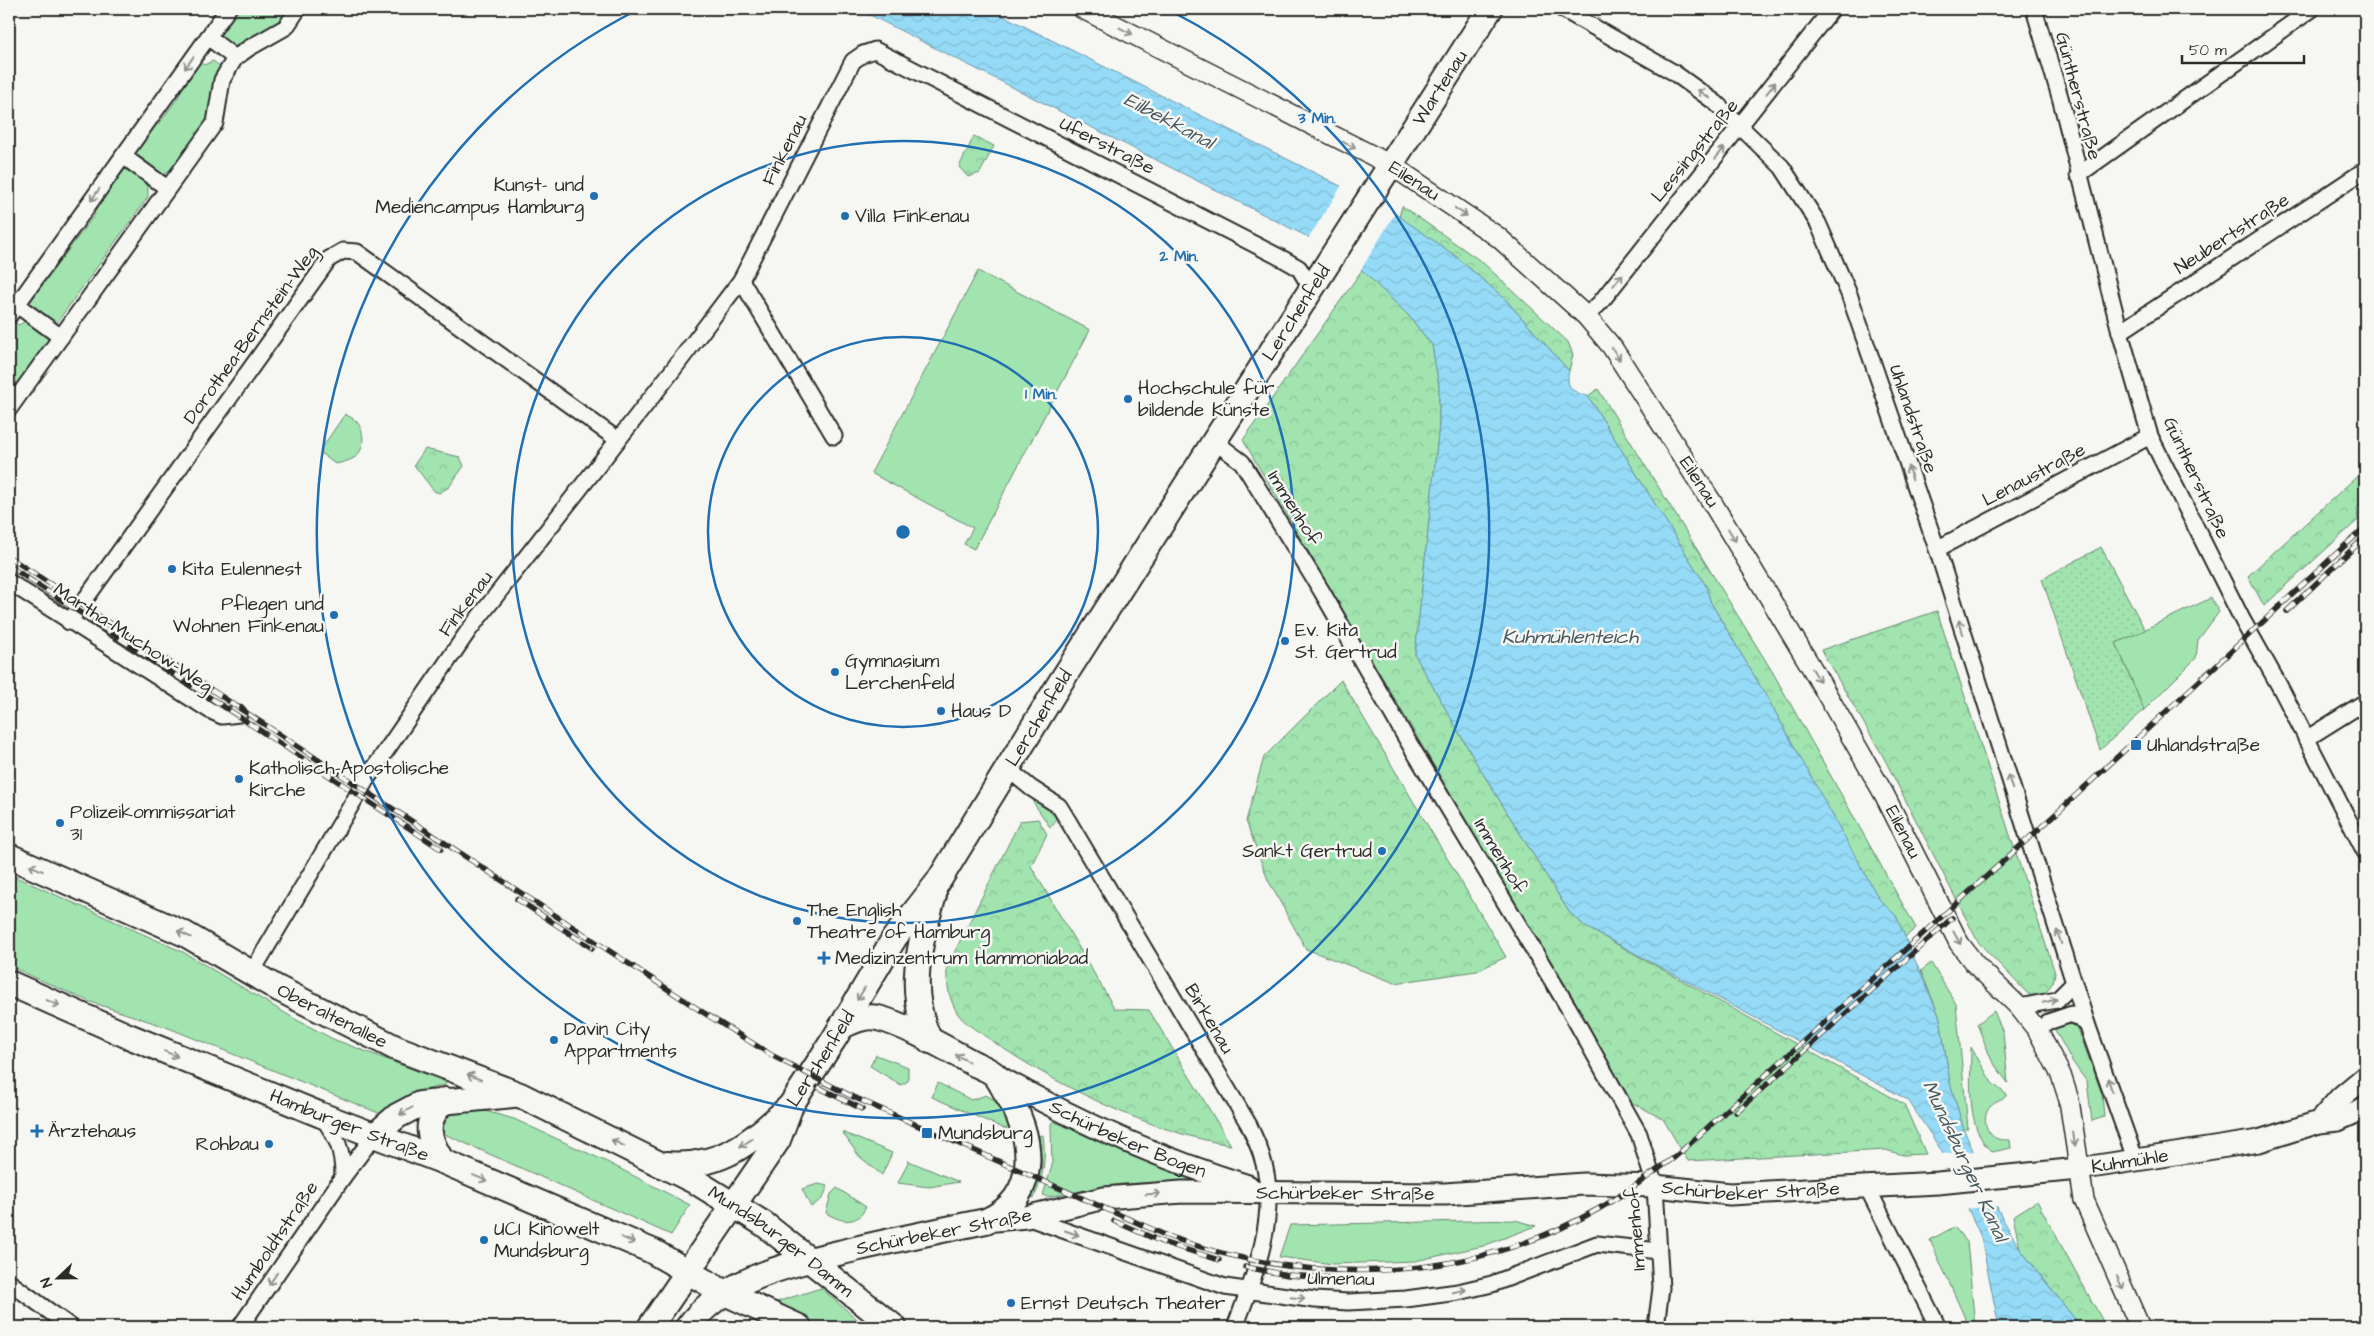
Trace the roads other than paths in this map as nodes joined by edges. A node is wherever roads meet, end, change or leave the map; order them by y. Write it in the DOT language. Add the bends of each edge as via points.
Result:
graph roads {
  1 [pos="228,9"];
  2 [pos="298,9"];
  3 [pos="1082,9"];
  4 [pos="1490,9"];
  5 [pos="1562,9"];
  6 [pos="1832,9"];
  7 [pos="2034,9"];
  8 [pos="2312,9"];
  9 [pos="208,37"];
  10 [pos="875,50"];
  11 [pos="236,58"];
  12 [pos="1741,126"];
  13 [pos="123,156"];
  14 [pos="1391,165"];
  15 [pos="2365,170"];
  16 [pos="2078,175"];
  17 [pos="167,188"];
  18 [pos="741,280"];
  19 [pos="1311,288"];
  20 [pos="13,311"];
  21 [pos="1586,316"];
  22 [pos="2120,332"];
  23 [pos="60,337"];
  24 [pos="9,409"];
  25 [pos="834,436"];
  26 [pos="2150,436"];
  27 [pos="618,440"];
  28 [pos="1214,441"];
  29 [pos="1936,550"];
  30 [pos="9,582"];
  31 [pos="69,622"];
  32 [pos="2365,702"];
  33 [pos="239,714"];
  34 [pos="2306,738"];
  35 [pos="1008,769"];
  36 [pos="2365,852"];
  37 [pos="9,856"];
  38 [pos="938,882"];
  39 [pos="252,972"];
  40 [pos="9,983"];
  41 [pos="2074,983"];
  42 [pos="2019,1007"];
  43 [pos="2087,1024"];
  44 [pos="841,1026"];
  45 [pos="2038,1031"];
  46 [pos="930,1041"];
  47 [pos="994,1074"];
  48 [pos="2365,1077"];
  49 [pos="520,1095"];
  50 [pos="445,1100"];
  51 [pos="791,1105"];
  52 [pos="2365,1108"];
  53 [pos="321,1115"];
  54 [pos="2319,1122"];
  55 [pos="374,1136"];
  56 [pos="442,1161"];
  57 [pos="2136,1161"];
  58 [pos="662,1164"];
  59 [pos="2078,1169"];
  60 [pos="343,1177"];
  61 [pos="1938,1183"];
  62 [pos="1654,1186"];
  63 [pos="1867,1187"];
  64 [pos="1267,1192"];
  65 [pos="735,1205"];
  66 [pos="1026,1217"];
  67 [pos="986,1221"];
  68 [pos="1658,1251"];
  69 [pos="810,1260"];
  70 [pos="688,1270"];
  71 [pos="761,1275"];
  72 [pos="9,1282"];
  73 [pos="1250,1290"];
  74 [pos="726,1294"];
  75 [pos="71,1327"];
  76 [pos="240,1327"];
  77 [pos="650,1327"];
  78 [pos="688,1327"];
  79 [pos="799,1327"];
  80 [pos="894,1327"];
  81 [pos="1235,1327"];
  82 [pos="1656,1327"];
  83 [pos="1938,1327"];
  84 [pos="2140,1327"];
  1 -- 9 [label="street"];
  2 -- 11 [label="street" via="286,27"];
  3 -- 14 [label="street, Eilenau, one-way"];
  4 -- 14 [label="main road, Wartenau"];
  12 -- 5 [label="street, Uhlandstraße, one-way" via="1716,102 1673,72"];
  12 -- 6 [label="street, Lessingstraße, one-way"];
  7 -- 16 [label="street, Güntherstraße" via="2060,97"];
  8 -- 16 [label="street"];
  9 -- 11 [label="street"];
  9 -- 13 [label="street, one-way"];
  10 -- 18 [label="street, Finkenau" via="853,61"];
  10 -- 19 [label="street, Uferstraße" via="1284,259 1299,268"];
  11 -- 17 [label="street" via="222,80 215,122"];
  21 -- 12 [label="street, Lessingstraße, one-way"];
  29 -- 12 [label="street, Uhlandstraße, one-way" via="1849,294 1818,223 1782,167"];
  13 -- 17 [label="street"];
  13 -- 20 [label="street, one-way"];
  14 -- 19 [label="main road, Lerchenfeld"];
  14 -- 21 [label="street, Eilenau, one-way" via="1498,237"];
  15 -- 22 [label="street, Neubertstraße"];
  16 -- 22 [label="street, Güntherstraße"];
  17 -- 23 [label="street"];
  18 -- 25 [label="street"];
  18 -- 27 [label="street, Finkenau"];
  19 -- 28 [label="main road, Lerchenfeld"];
  20 -- 23 [label="street"];
  21 -- 42 [label="street, Eilenau, one-way" via="1612,347 1805,656 1884,794 1959,943"];
  22 -- 26 [label="street, Güntherstraße"];
  23 -- 24 [label="street"];
  26 -- 29 [label="street, Lenaustraße"];
  26 -- 34 [label="street, Güntherstraße"];
  27 -- 31 [label="street, Dorothea-Bernstein-Weg" via="357,252 340,252 331,256 324,265"];
  27 -- 39 [label="street, Finkenau" via="469,630 378,761"];
  28 -- 35 [label="main road, Lerchenfeld"];
  28 -- 62 [label="street, Immenhof" via="1242,462 1554,984 1639,1134"];
  41 -- 29 [label="street, Uhlandstraße, one-way"];
  30 -- 31 [label="street, Martha-Muchow-Weg"];
  31 -- 33 [label="street, Martha-Muchow-Weg" via="208,710 222,716"];
  32 -- 34 [label="street"];
  34 -- 36 [label="street, Güntherstraße"];
  35 -- 38 [label="main road, Lerchenfeld"];
  35 -- 64 [label="street, Birkenau" via="1059,806 1064,814 1249,1125 1263,1157"];
  39 -- 37 [label="main road, Oberaltenallee, one-way" via="185,934"];
  38 -- 44 [label="main road, Lerchenfeld, one-way" via="895,936"];
  38 -- 46 [label="main road" via="924,929 917,975 916,999"];
  49 -- 39 [label="main road, Oberaltenallee, one-way" via="396,1048"];
  40 -- 53 [label="main road, Hamburger Straße, one-way"];
  42 -- 41 [label="street, one-way" via="2057,1000"];
  41 -- 43 [label="street, Uhlandstraße"];
  42 -- 45 [label="street, Eilenau"];
  43 -- 45 [label="street" via="2072,1014 2048,1022"];
  57 -- 43 [label="street, Uhlandstraße, one-way"];
  44 -- 46 [label="main road, Schürbeker Bogen" via="863,1018 877,1018"];
  44 -- 51 [label="main road, Lerchenfeld"];
  45 -- 59 [label="street, Eilenau, one-way" via="2066,1087"];
  47 -- 46 [label="main road, Schürbeker Bogen, one-way"];
  47 -- 64 [label="main road, Schürbeker Bogen" via="1046,1104 1147,1150"];
  47 -- 67 [label="main road, Schürbeker Bogen" via="1017,1109 1026,1136 1028,1158 1024,1181 1010,1207"];
  48 -- 54 [label="main road"];
  49 -- 50 [label="main road"];
  58 -- 49 [label="main road, Oberaltenallee, one-way"];
  50 -- 55 [label="main road, one-way" via="420,1104 386,1124"];
  50 -- 56 [label="main road" via="429,1124 432,1141"];
  51 -- 58 [label="main road, one-way" via="761,1133 725,1156 702,1164"];
  51 -- 65 [label="main road, Lerchenfeld" via="778,1140"];
  52 -- 54 [label="main road, Kuhmühle" via="2338,1120"];
  53 -- 55 [label="main road, Hamburger Straße"];
  53 -- 60 [label="street, Humboldtstraße" via="339,1143"];
  54 -- 57 [label="main road, Kuhmühle" via="2259,1141"];
  55 -- 56 [label="main road, Hamburger Straße"];
  55 -- 60 [label="street, Humboldtstraße"];
  56 -- 70 [label="main road, Hamburger Straße, one-way" via="652,1251"];
  57 -- 59 [label="main road, Kuhmühle"];
  58 -- 65 [label="main road, Mundsburger Damm"];
  59 -- 61 [label="main road, Kuhmühle"];
  59 -- 84 [label="street, Eilenau, one-way" via="2088,1210"];
  60 -- 76 [label="street, Humboldtstraße, one-way"];
  61 -- 63 [label="main road, Schürbeker Straße"];
  62 -- 63 [label="main road, Schürbeker Straße" via="1730,1194"];
  62 -- 64 [label="main road, Schürbeker Straße" via="1584,1184 1445,1194"];
  62 -- 68 [label="street, Immenhof"];
  63 -- 83 [label="street"];
  66 -- 64 [label="main road, Schürbeker Straße, one-way" via="1104,1198 1182,1192"];
  64 -- 73 [label="street, Birkenau" via="1268,1217"];
  65 -- 69 [label="main road, Mundsburger Damm"];
  65 -- 70 [label="main road, Lerchenfeld"];
  66 -- 67 [label="main road, Schürbeker Straße"];
  66 -- 73 [label="street, Ulmenau, one-way" via="1225,1287"];
  67 -- 69 [label="main road, Schürbeker Straße"];
  73 -- 68 [label="street, Ulmenau, one-way" via="1348,1302 1406,1299 1492,1284 1597,1244"];
  68 -- 82 [label="street, Immenhof" via="1661,1288"];
  69 -- 71 [label="main road, Schürbeker Straße"];
  69 -- 80 [label="main road, Mundsburger Damm"];
  70 -- 71 [label="main road"];
  70 -- 74 [label="main road"];
  70 -- 77 [label="main road, Lerchenfeld"];
  71 -- 74 [label="main road"];
  72 -- 75 [label="street"];
  73 -- 81 [label="street, Birkenau"];
  74 -- 78 [label="main road" via="703,1310"];
  74 -- 79 [label="main road"];
}
